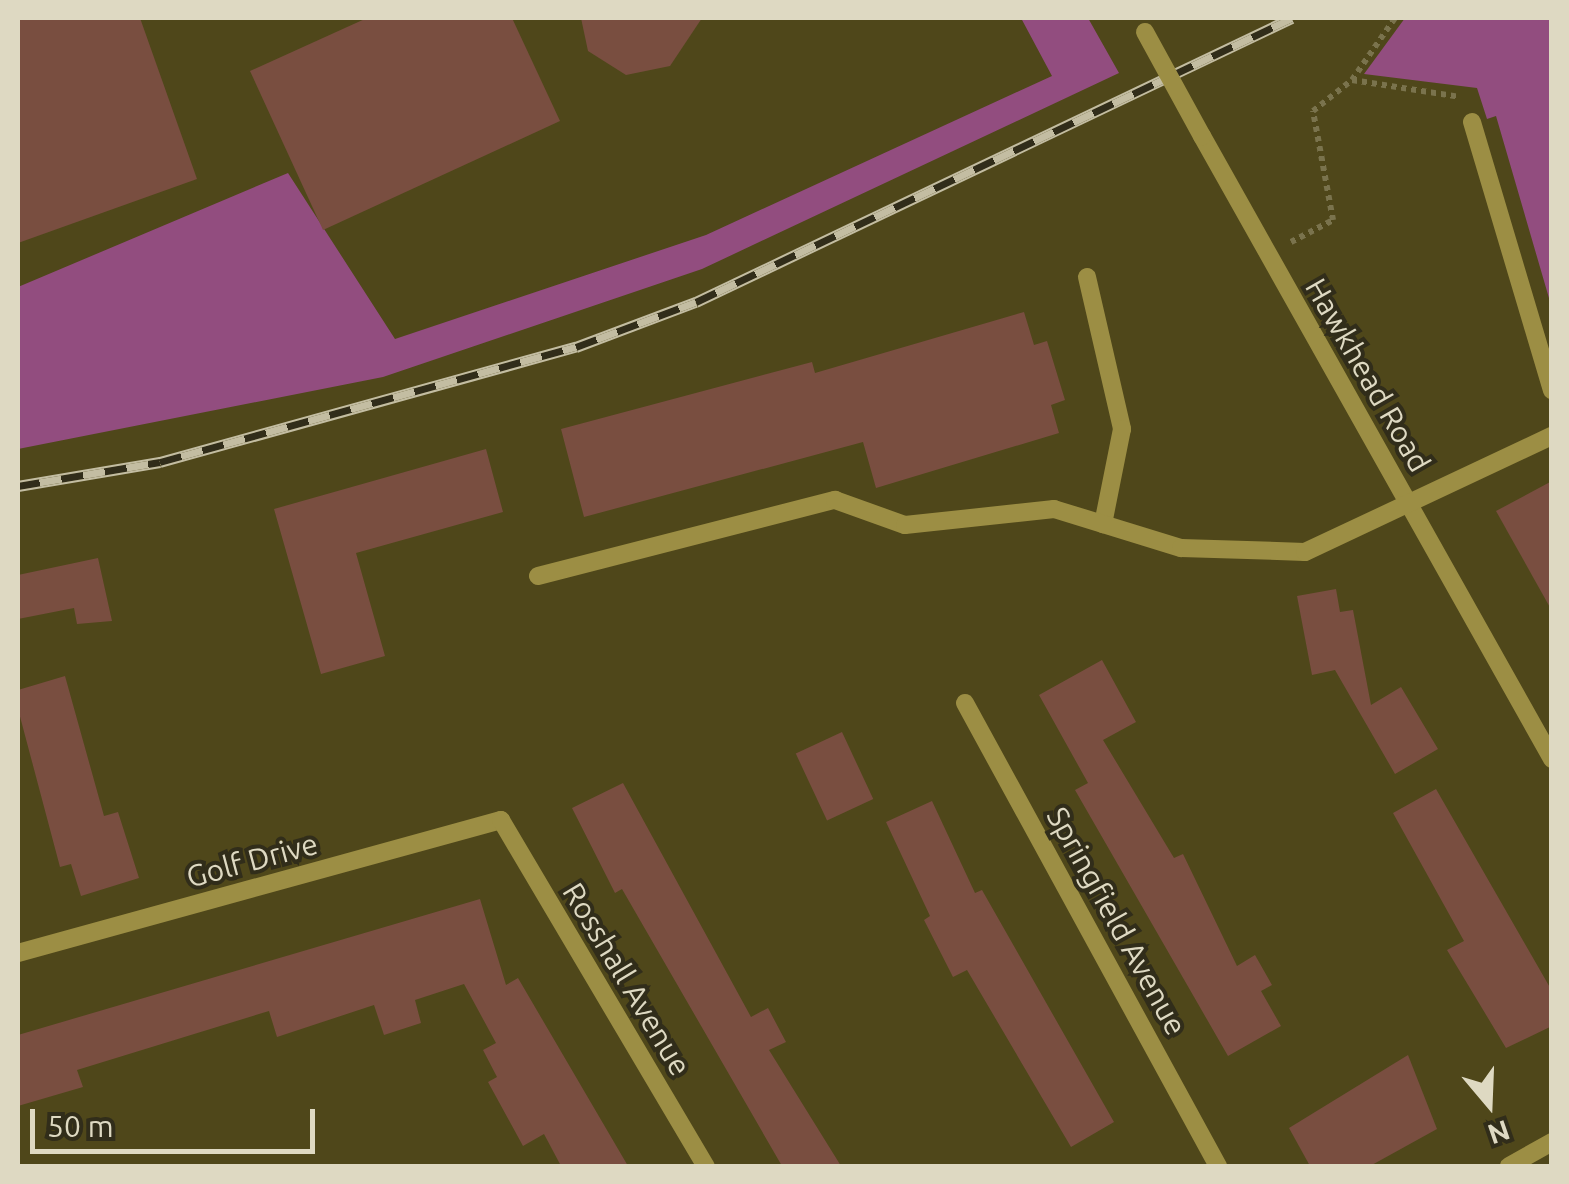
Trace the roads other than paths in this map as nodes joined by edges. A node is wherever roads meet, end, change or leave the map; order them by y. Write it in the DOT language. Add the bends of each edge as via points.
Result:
graph roads {
  1 [pos="1140,25"];
  2 [pos="1472,122"];
  3 [pos="1087,277"];
  4 [pos="1552,390"];
  5 [pos="1552,436"];
  6 [pos="1408,500"];
  7 [pos="1103,524"];
  8 [pos="538,576"];
  9 [pos="965,703"];
  10 [pos="1552,760"];
  11 [pos="501,820"];
  12 [pos="20,946"];
  13 [pos="1552,1142"];
  14 [pos="706,1166"];
  15 [pos="1218,1166"];
  16 [pos="1508,1166"];
  1 -- 6 [label="street, Hawkhead Road, bridge"];
  2 -- 4 [label="street"];
  3 -- 7 [label="street" via="1122,429"];
  5 -- 6 [label="street"];
  6 -- 7 [label="street" via="1354,535 1268,556 1181,548"];
  6 -- 10 [label="street, Hawkhead Road"];
  7 -- 8 [label="street" via="1054,509 905,525 835,500"];
  9 -- 15 [label="street, Springfield Avenue"];
  11 -- 12 [label="street, Golf Drive"];
  11 -- 14 [label="street, Rosshall Avenue"];
  13 -- 16 [label="street"];
}
